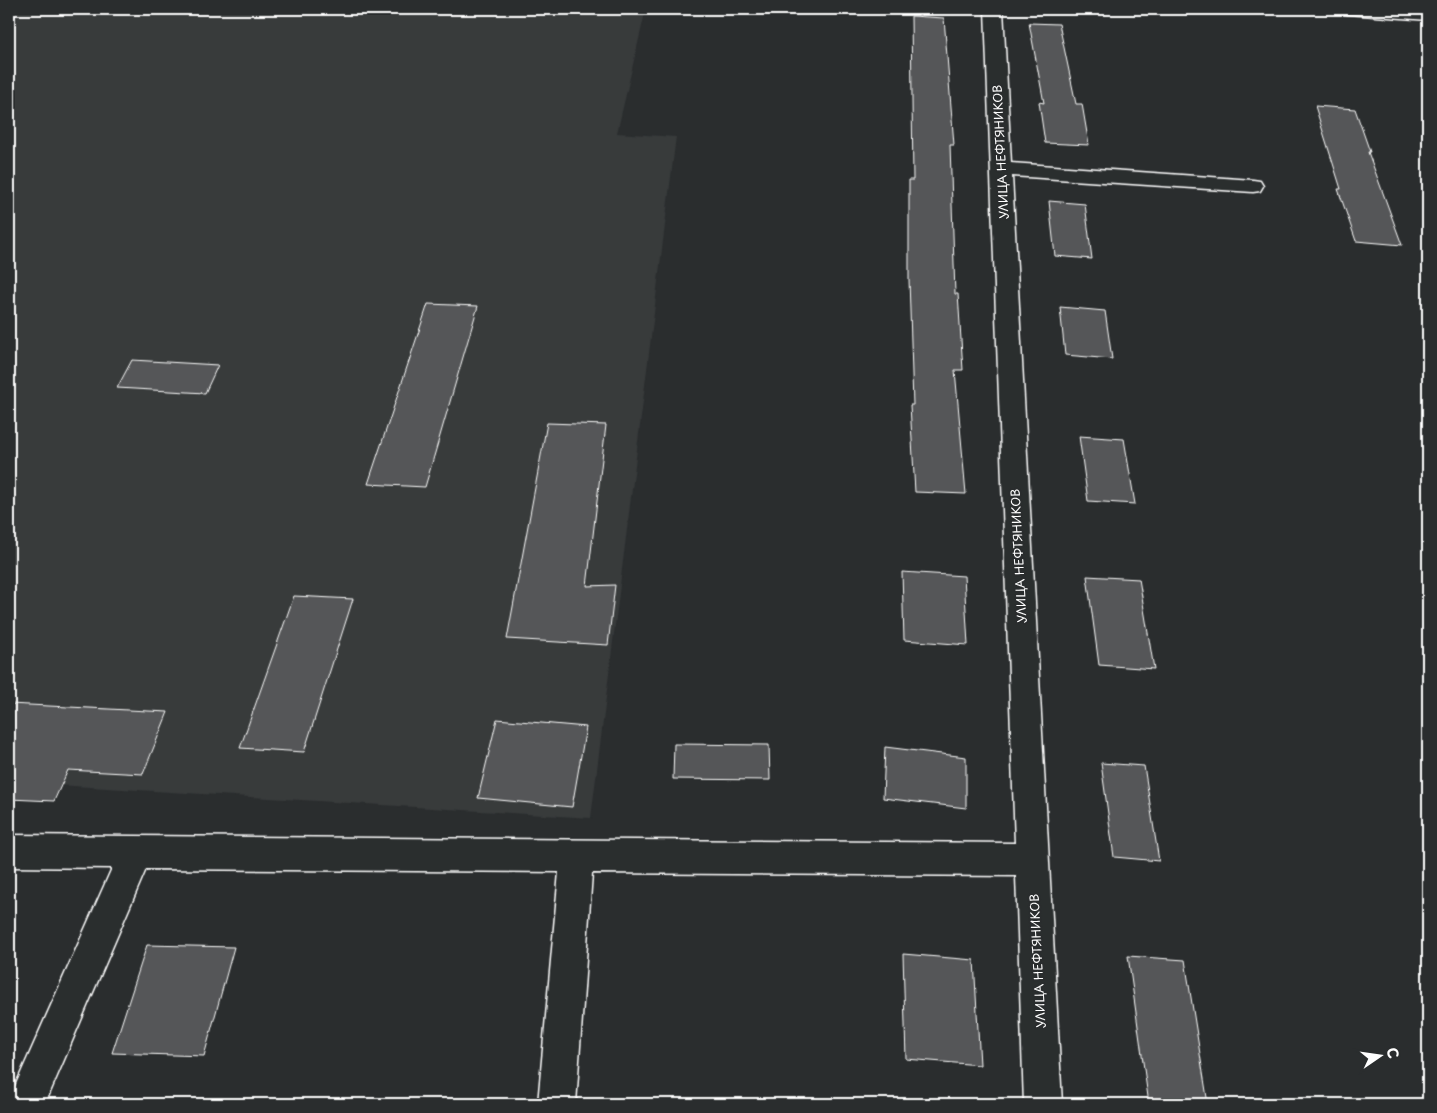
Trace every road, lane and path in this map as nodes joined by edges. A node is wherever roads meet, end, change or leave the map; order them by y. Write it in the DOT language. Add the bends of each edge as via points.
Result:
graph roads {
  1 [pos="994,9"];
  2 [pos="1348,9"];
  3 [pos="1428,15"];
  4 [pos="1001,169"];
  5 [pos="1253,186"];
  6 [pos="9,851"];
  7 [pos="136,852"];
  8 [pos="577,856"];
  9 [pos="1032,860"];
  10 [pos="26,1104"];
  11 [pos="558,1104"];
  12 [pos="1043,1104"];
  1 -- 4 [label="street, УЛИЦА НЕФТЯНИКОВ"];
  2 -- 3 [label="street"];
  4 -- 5 [label="street"];
  4 -- 9 [label="street, УЛИЦА НЕФТЯНИКОВ"];
  6 -- 7 [label="street"];
  7 -- 8 [label="street"];
  7 -- 10 [label="street"];
  8 -- 9 [label="street"];
  8 -- 11 [label="street"];
  9 -- 12 [label="street, УЛИЦА НЕФТЯНИКОВ"];
}
